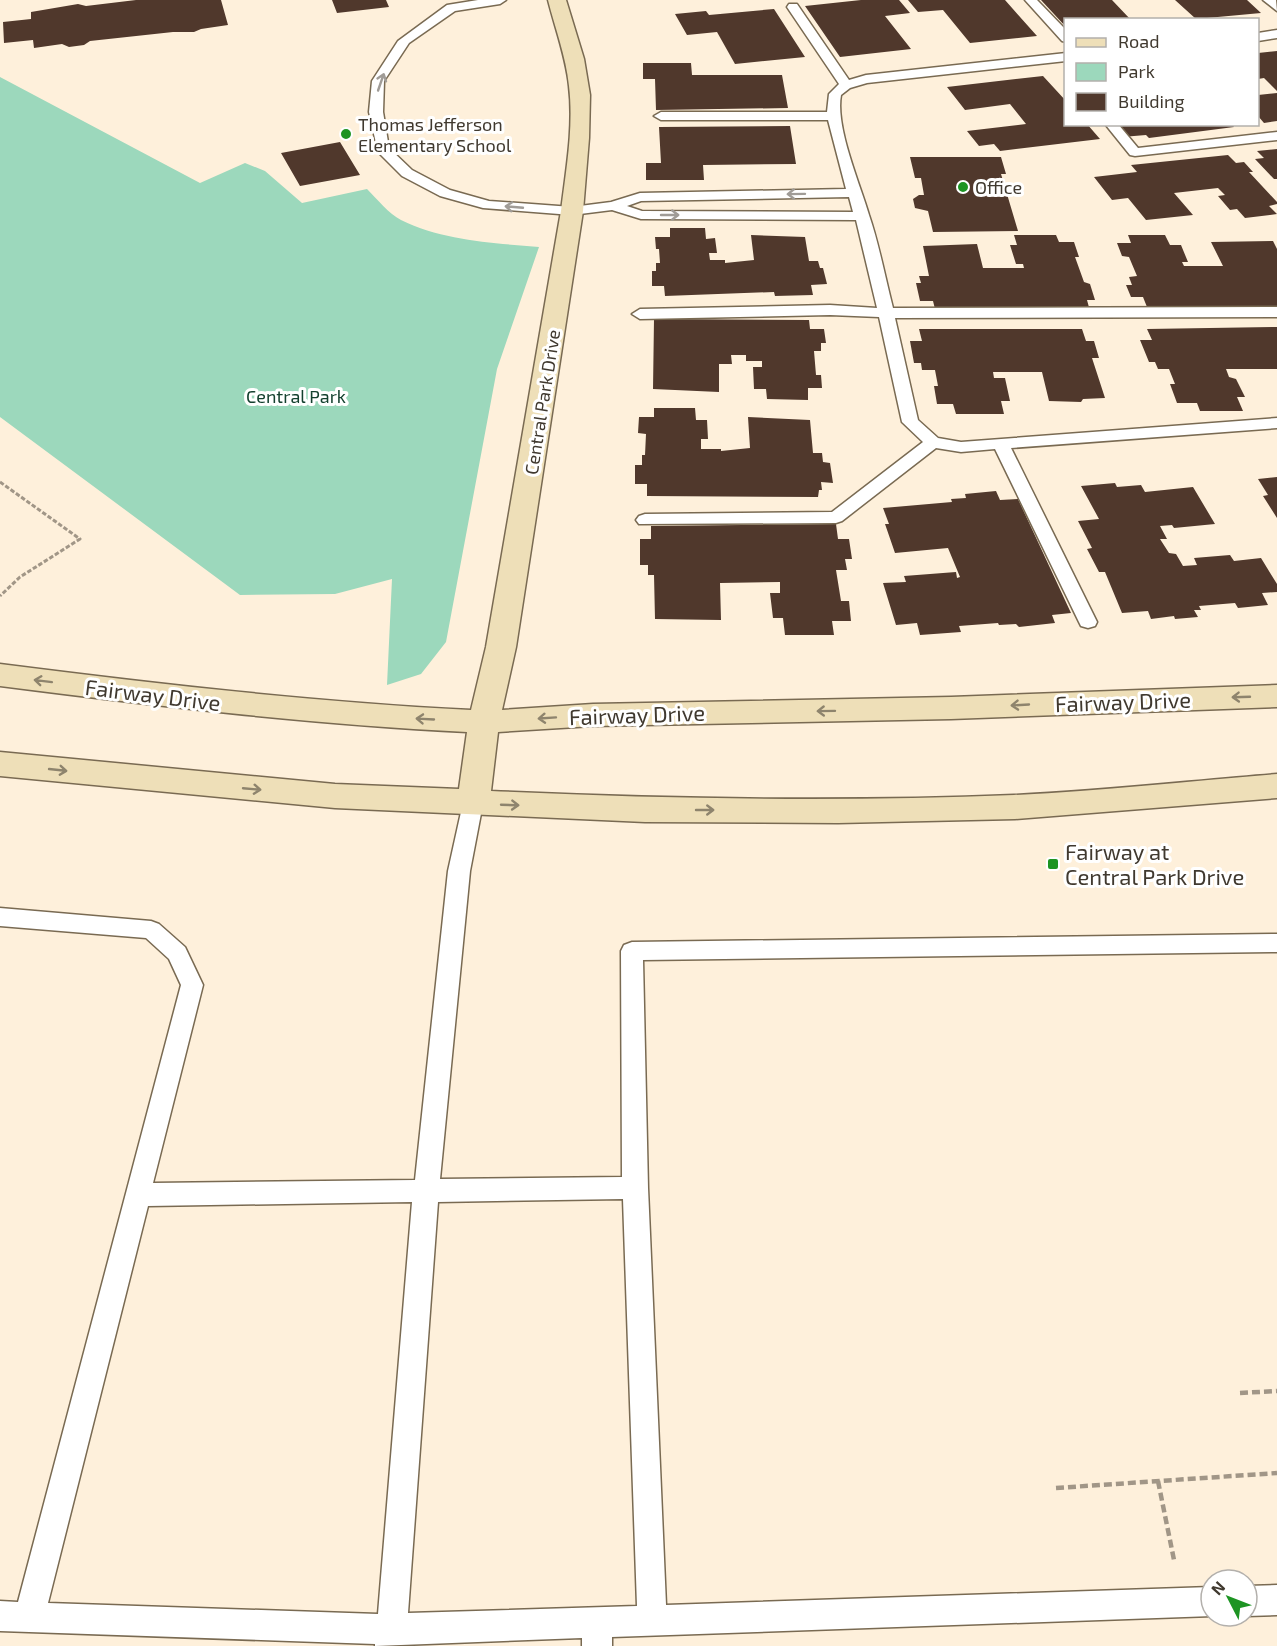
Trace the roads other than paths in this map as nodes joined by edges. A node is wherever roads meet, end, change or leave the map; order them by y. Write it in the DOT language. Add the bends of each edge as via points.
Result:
graph roads {
  1 [pos="500,0"];
  2 [pos="557,0"];
  3 [pos="1031,0"];
  4 [pos="1269,0"];
  5 [pos="793,7"];
  6 [pos="1277,7"];
  7 [pos="1277,34"];
  8 [pos="1259,36"];
  9 [pos="1064,37"];
  10 [pos="1059,61"];
  11 [pos="846,85"];
  12 [pos="661,116"];
  13 [pos="834,116"];
  14 [pos="1113,126"];
  15 [pos="1277,136"];
  16 [pos="855,193"];
  17 [pos="613,206"];
  18 [pos="572,211"];
  19 [pos="862,216"];
  20 [pos="886,312"];
  21 [pos="1277,312"];
  22 [pos="639,314"];
  23 [pos="1277,423"];
  24 [pos="933,442"];
  25 [pos="1001,444"];
  26 [pos="645,520"];
  27 [pos="1088,622"];
  28 [pos="0,675"];
  29 [pos="1277,696"];
  30 [pos="484,722"];
  31 [pos="0,764"];
  32 [pos="1277,786"];
  33 [pos="473,803"];
  34 [pos="0,916"];
  35 [pos="1277,943"];
  36 [pos="635,1188"];
  37 [pos="426,1191"];
  38 [pos="138,1195"];
  39 [pos="1277,1600"];
  40 [pos="1259,1601"];
  41 [pos="1199,1602"];
  42 [pos="0,1616"];
  43 [pos="29,1618"];
  44 [pos="652,1621"];
  45 [pos="597,1634"];
  46 [pos="390,1638"];
  18 -- 1 [label="lane, one-way" via="488,205 445,193 407,173 383,149 376,112 378,81 404,41 451,8"];
  2 -- 18 [label="main road, Central Park Drive" via="580,93"];
  3 -- 9 [label="lane"];
  4 -- 6 [label="lane"];
  5 -- 11 [label="lane"];
  7 -- 8 [label="lane"];
  10 -- 11 [label="lane" via="866,79"];
  11 -- 13 [label="lane" via="835,94"];
  12 -- 13 [label="lane"];
  13 -- 16 [label="lane"];
  14 -- 15 [label="lane" via="1135,152"];
  16 -- 17 [label="lane, one-way" via="640,197"];
  16 -- 19 [label="lane"];
  17 -- 18 [label="lane"];
  17 -- 19 [label="lane, one-way" via="641,215"];
  18 -- 30 [label="main road, Central Park Drive" via="501,647"];
  19 -- 20 [label="lane"];
  20 -- 21 [label="lane"];
  20 -- 22 [label="lane"];
  20 -- 24 [label="lane" via="910,422"];
  23 -- 25 [label="lane"];
  24 -- 25 [label="lane" via="961,447"];
  24 -- 26 [label="lane" via="836,517"];
  25 -- 27 [label="lane"];
  30 -- 28 [label="main road, Fairway Drive, one-way" via="203,701"];
  29 -- 30 [label="main road, Fairway Drive, one-way" via="593,715"];
  30 -- 33 [label="main road, Central Park Drive"];
  31 -- 33 [label="main road, one-way" via="335,796"];
  33 -- 32 [label="main road, one-way" via="645,810 838,811 1015,807"];
  33 -- 37 [label="lane" via="459,871"];
  34 -- 38 [label="lane" via="151,930 177,953 192,985"];
  35 -- 36 [label="lane" via="632,951"];
  36 -- 37 [label="lane"];
  36 -- 44 [label="lane"];
  37 -- 38 [label="lane"];
  37 -- 46 [label="lane"];
  38 -- 43 [label="lane"];
  39 -- 40 [label="lane"];
  41 -- 44 [label="lane"];
  42 -- 43 [label="lane"];
  43 -- 46 [label="lane"];
  44 -- 45 [label="lane"];
  45 -- 46 [label="lane"];
}
